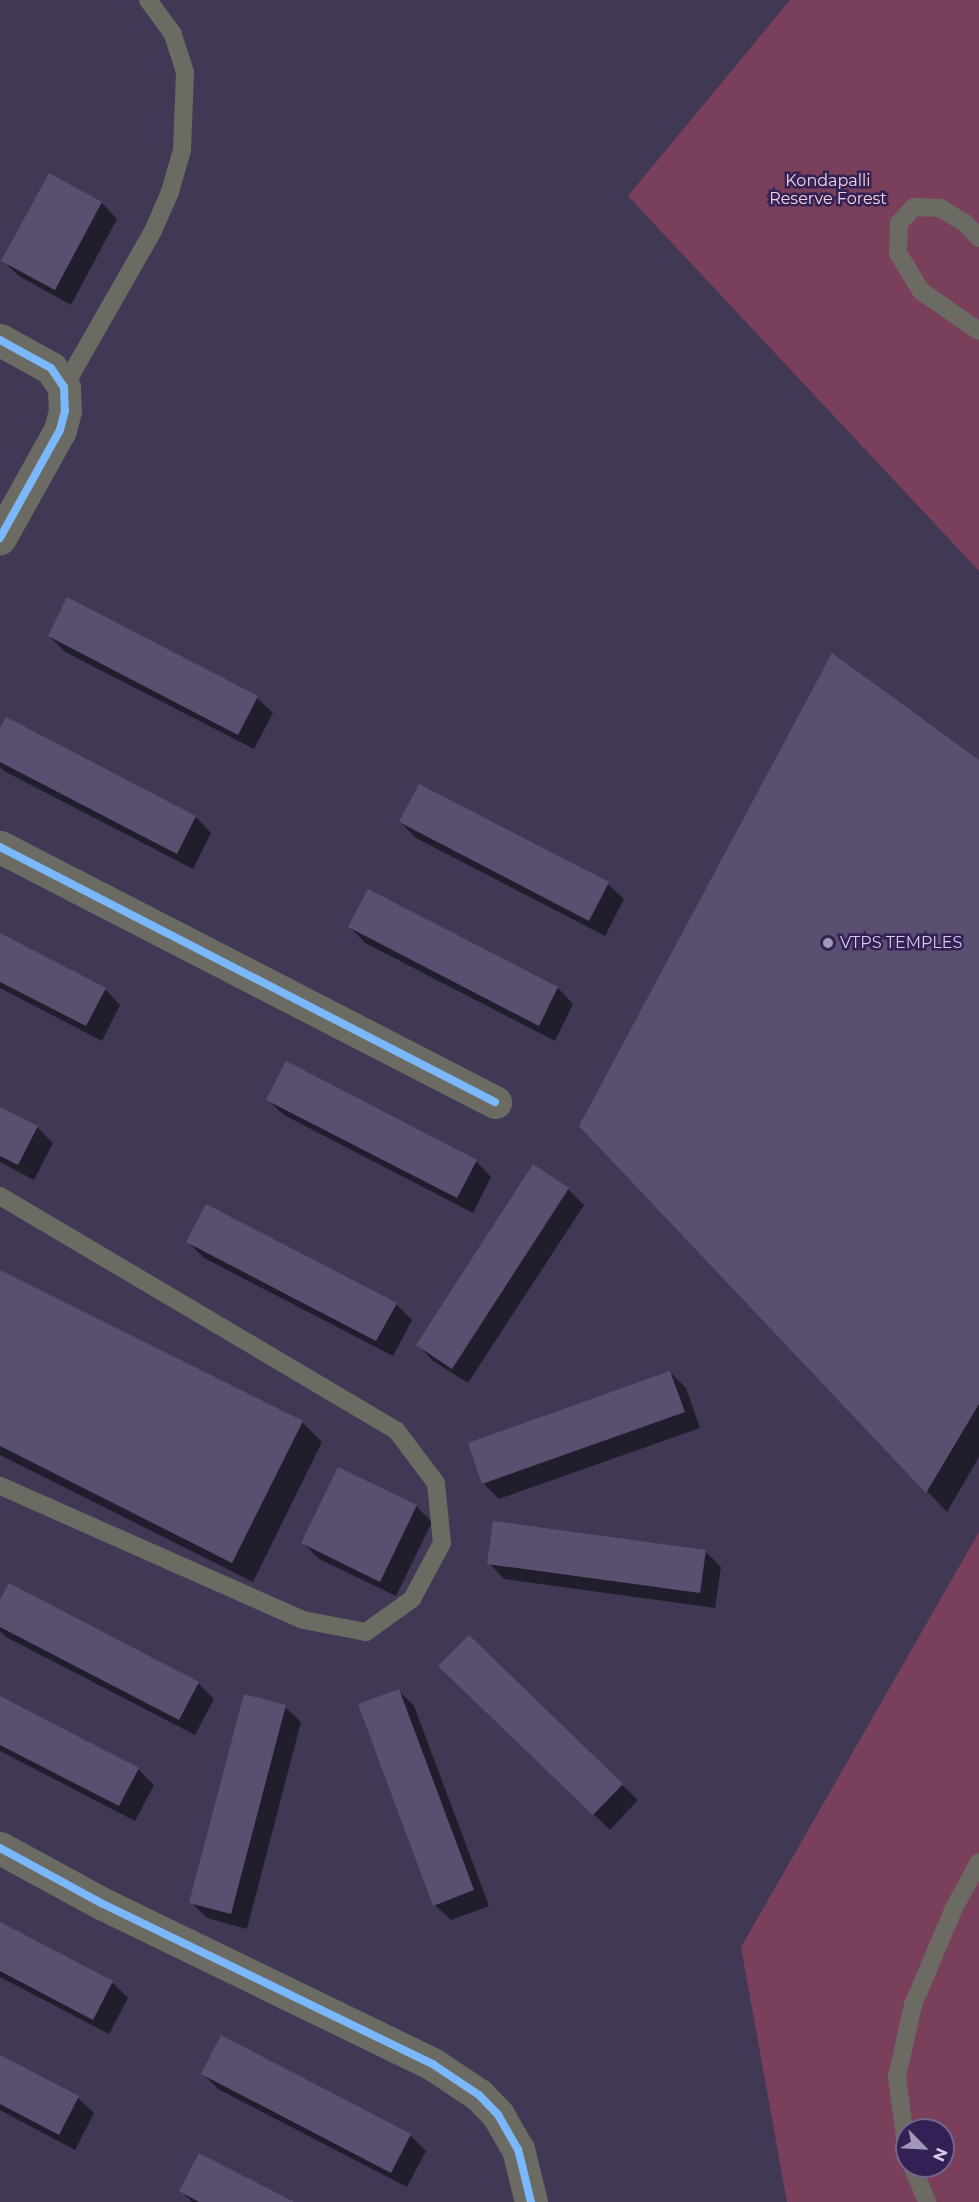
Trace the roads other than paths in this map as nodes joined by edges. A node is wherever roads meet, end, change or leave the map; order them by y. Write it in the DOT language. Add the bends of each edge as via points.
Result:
graph roads {
  1 [pos="148,0"];
  2 [pos="979,238"];
  3 [pos="979,331"];
  4 [pos="0,340"];
  5 [pos="64,387"];
  6 [pos="0,538"];
  7 [pos="0,847"];
  8 [pos="495,1102"];
  9 [pos="0,1196"];
  10 [pos="0,1486"];
  11 [pos="0,1848"];
  12 [pos="979,1862"];
  13 [pos="902,2118"];
  14 [pos="917,2178"];
  15 [pos="531,2202"];
  16 [pos="927,2202"];
  1 -- 5 [label="lane" via="173,34 184,72 182,150 153,231"];
  2 -- 3 [label="lane" via="965,223 939,208 914,207 898,223 898,253 921,291"];
  4 -- 5 [label="street" via="51,368"];
  5 -- 6 [label="street" via="65,411 60,430"];
  7 -- 8 [label="street"];
  9 -- 10 [label="lane" via="396,1430 436,1483 442,1543 412,1599 366,1632 303,1620"];
  11 -- 15 [label="street" via="101,1903 434,2065 479,2095 498,2115 518,2150"];
  12 -- 13 [label="lane" via="954,1908 913,2005 897,2077"];
  14 -- 16 [label="lane"];
}
